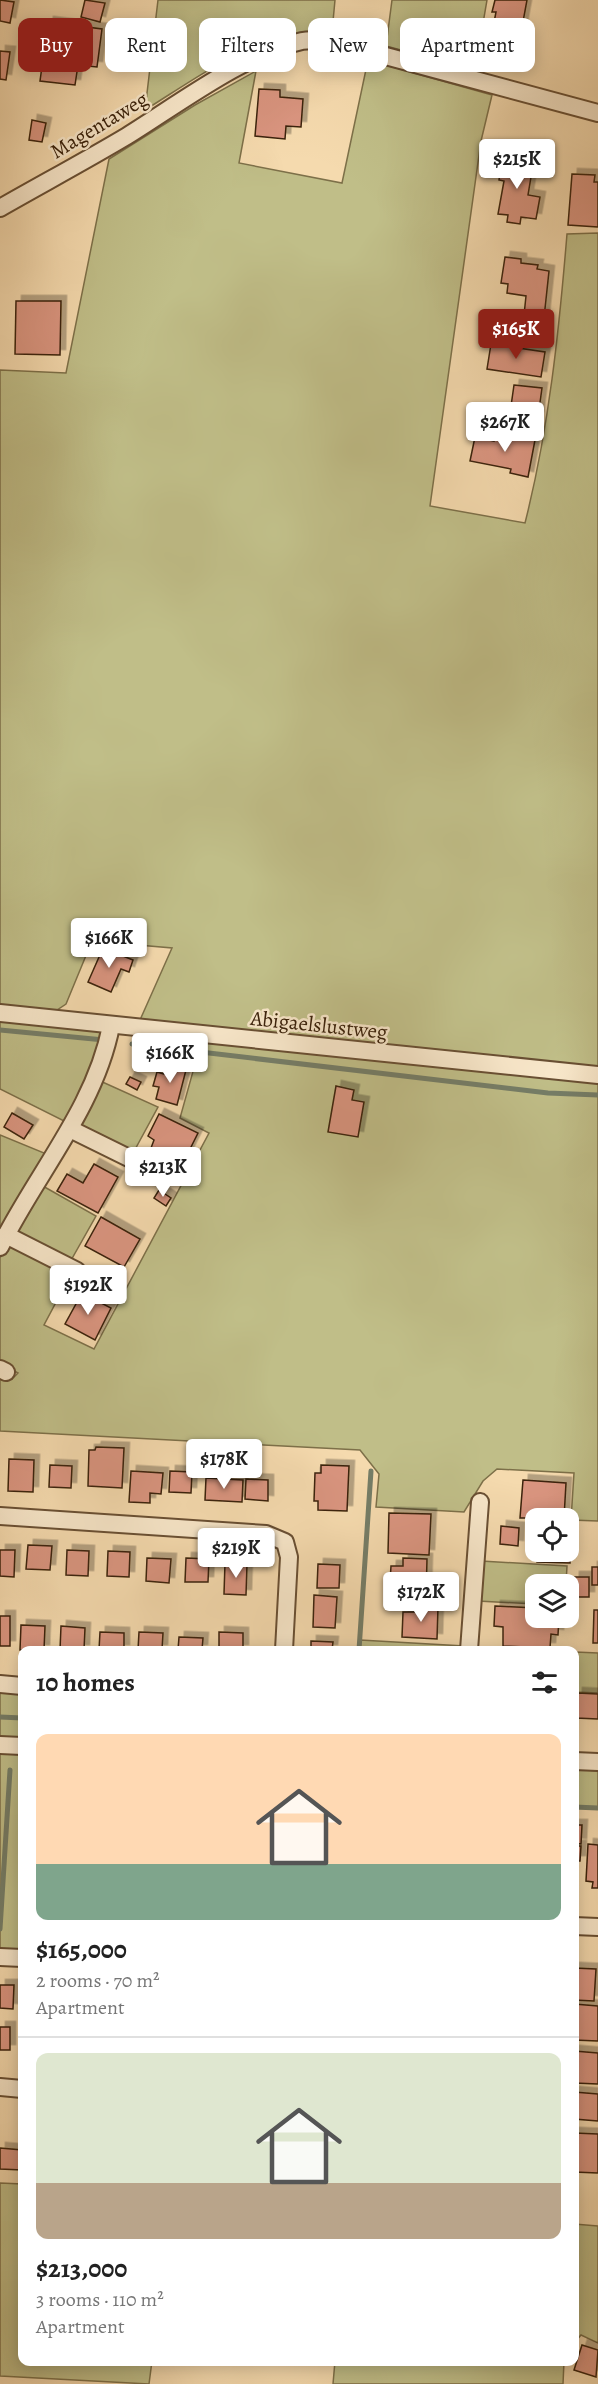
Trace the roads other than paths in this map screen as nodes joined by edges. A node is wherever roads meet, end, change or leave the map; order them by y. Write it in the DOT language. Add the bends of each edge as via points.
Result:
graph roads {
  1 [pos="598,113"];
  2 [pos="0,208"];
  3 [pos="0,1013"];
  4 [pos="111,1026"];
  5 [pos="598,1075"];
  6 [pos="70,1129"];
  7 [pos="137,1162"];
  8 [pos="3,1241"];
  9 [pos="77,1271"];
  10 [pos="480,1502"];
  11 [pos="0,1516"];
  12 [pos="284,1646"];
  13 [pos="469,1646"];
  14 [pos="0,1684"];
  15 [pos="18,1686"];
  16 [pos="0,1744"];
  17 [pos="18,1746"];
  18 [pos="579,1761"];
  19 [pos="598,1762"];
  20 [pos="579,1926"];
  21 [pos="598,1927"];
  22 [pos="0,1957"];
  23 [pos="18,1958"];
  24 [pos="0,2087"];
  25 [pos="18,2089"];
  1 -- 2 [label="street, Magentaweg" via="352,47 306,41 273,50 234,70"];
  3 -- 4 [label="street, Abigaelslustweg"];
  4 -- 5 [label="street, Abigaelslustweg"];
  4 -- 6 [label="street" via="105,1054"];
  6 -- 7 [label="street"];
  6 -- 8 [label="street"];
  8 -- 9 [label="street"];
  10 -- 13 [label="street"];
  11 -- 12 [label="street" via="266,1534 285,1542 290,1557"];
  14 -- 15 [label="street"];
  16 -- 17 [label="street"];
  18 -- 19 [label="street"];
  20 -- 21 [label="street"];
  22 -- 23 [label="street"];
  24 -- 25 [label="street"];
}
